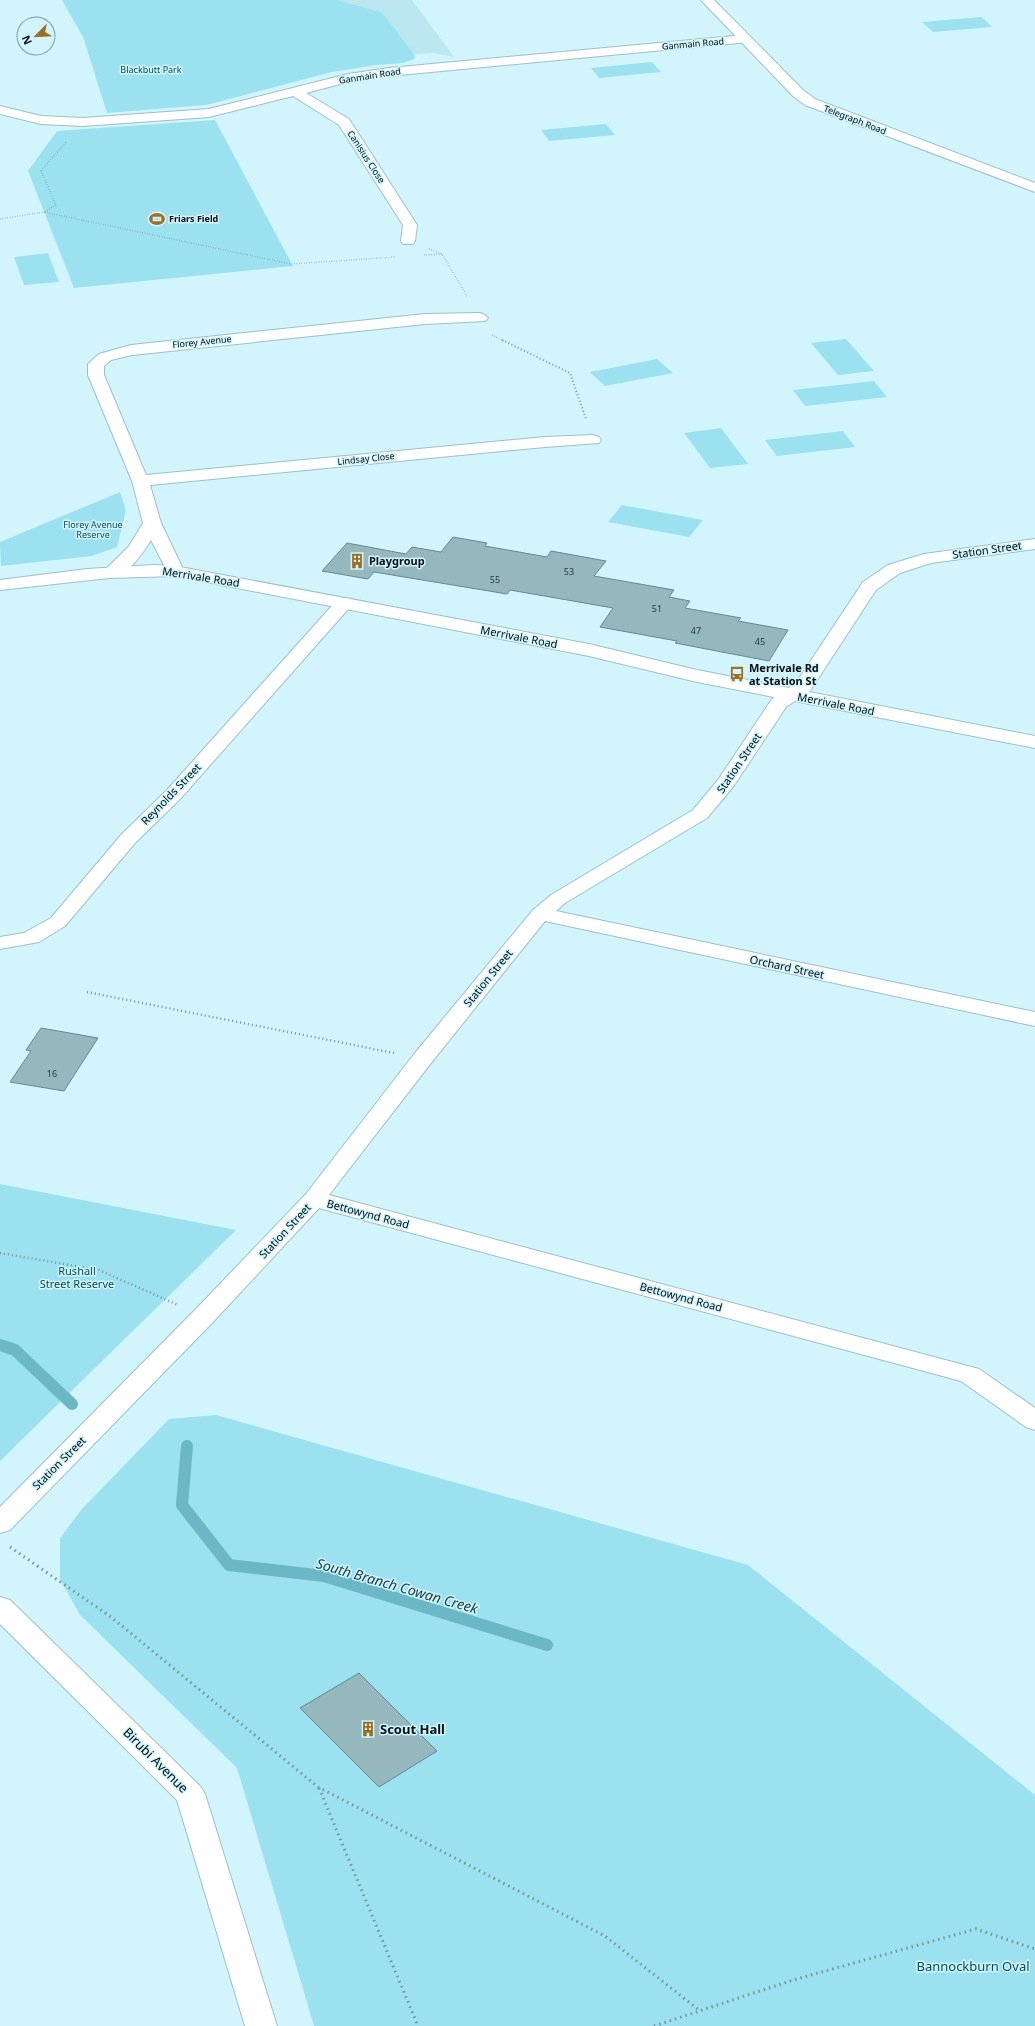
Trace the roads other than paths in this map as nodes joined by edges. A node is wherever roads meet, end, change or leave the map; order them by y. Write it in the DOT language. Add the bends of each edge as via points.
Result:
graph roads {
  1 [pos="707,0"];
  2 [pos="745,39"];
  3 [pos="296,92"];
  4 [pos="0,110"];
  5 [pos="1035,188"];
  6 [pos="408,241"];
  7 [pos="480,318"];
  8 [pos="593,440"];
  9 [pos="140,481"];
  10 [pos="152,523"];
  11 [pos="1035,544"];
  12 [pos="175,571"];
  13 [pos="113,572"];
  14 [pos="0,585"];
  15 [pos="344,603"];
  16 [pos="790,695"];
  17 [pos="1035,742"];
  18 [pos="540,914"];
  19 [pos="0,943"];
  20 [pos="1035,1019"];
  21 [pos="314,1199"];
  22 [pos="1035,1421"];
  23 [pos="0,1523"];
  24 [pos="0,1607"];
  25 [pos="260,2026"];
  1 -- 2 [label="street, Telegraph Road"];
  2 -- 3 [label="street, Ganmain Road" via="389,72 348,78"];
  2 -- 5 [label="street, Telegraph Road" via="810,102"];
  3 -- 4 [label="street, Ganmain Road" via="209,113 83,122 41,120"];
  3 -- 6 [label="street, Canisius Close" via="344,122 410,225"];
  7 -- 9 [label="street, Florey Avenue" via="417,320 131,350 106,357 96,364 96,375"];
  8 -- 9 [label="street, Lindsay Close" via="537,442"];
  9 -- 10 [label="street, Florey Avenue"];
  10 -- 12 [label="street, Florey Avenue"];
  10 -- 13 [label="street" via="132,557"];
  11 -- 16 [label="street, Station Street" via="930,558 911,563 880,577 869,586 804,687"];
  12 -- 13 [label="street, Merrivale Road" via="147,569"];
  12 -- 15 [label="street, Merrivale Road"];
  13 -- 14 [label="street, Merrivale Road"];
  15 -- 16 [label="street, Merrivale Road" via="589,650"];
  15 -- 19 [label="street, Reynolds Street" via="174,794 138,828 58,922 29,939"];
  16 -- 17 [label="street, Merrivale Road"];
  16 -- 18 [label="street, Station Street" via="779,703 722,788 700,814 558,899"];
  18 -- 20 [label="street, Orchard Street"];
  18 -- 21 [label="street, Station Street" via="423,1058"];
  21 -- 22 [label="street, Bettowynd Road" via="970,1375"];
  21 -- 23 [label="street, Station Street" via="204,1316"];
  24 -- 25 [label="street, Birubi Avenue" via="190,1794"];
}
